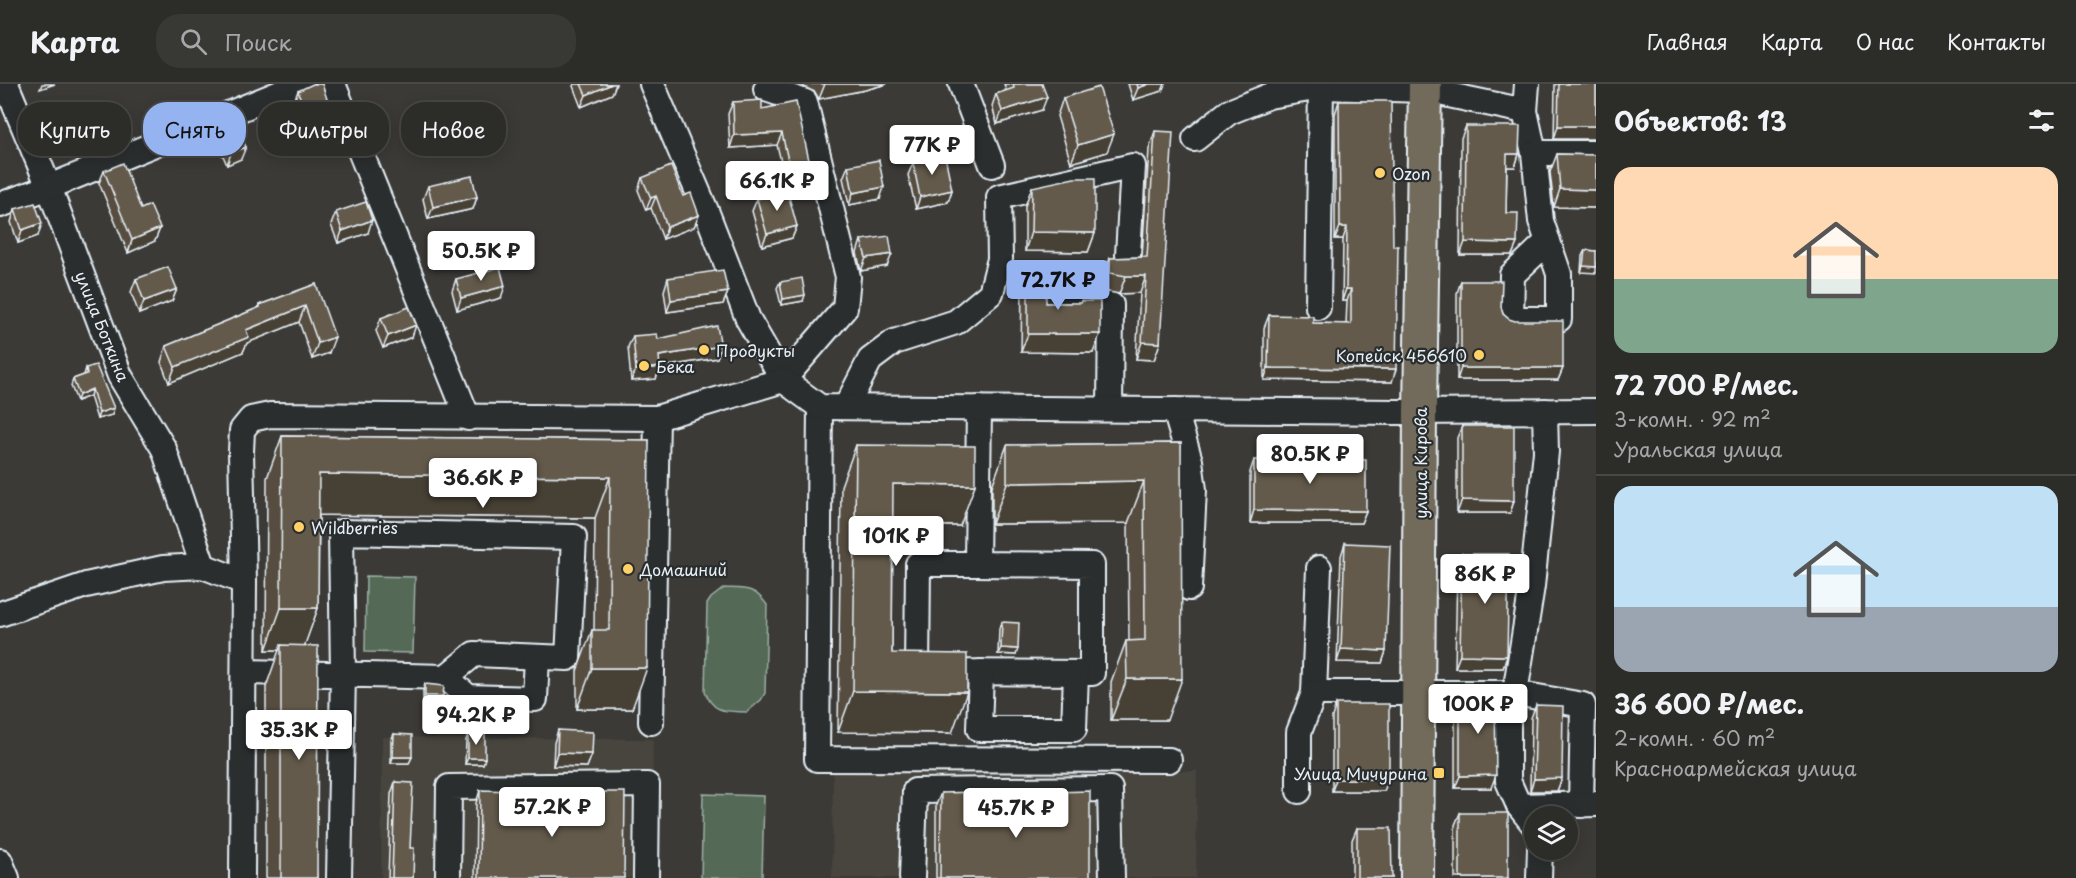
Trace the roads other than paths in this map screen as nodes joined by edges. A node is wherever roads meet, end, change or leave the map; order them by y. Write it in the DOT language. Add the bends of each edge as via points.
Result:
graph roads {
  1 [pos="6,84"];
  2 [pos="302,84"];
  3 [pos="333,84"];
  4 [pos="652,84"];
  5 [pos="961,84"];
  6 [pos="1527,84"];
  7 [pos="1321,86"];
  8 [pos="1425,87"];
  9 [pos="766,89"];
  10 [pos="1268,90"];
  11 [pos="1525,111"];
  12 [pos="1195,139"];
  13 [pos="1534,153"];
  14 [pos="1596,153"];
  15 [pos="992,165"];
  16 [pos="49,187"];
  17 [pos="0,205"];
  18 [pos="1548,241"];
  19 [pos="1128,255"];
  20 [pos="1049,304"];
  21 [pos="1318,307"];
  22 [pos="783,380"];
  23 [pos="820,407"];
  24 [pos="846,407"];
  25 [pos="979,408"];
  26 [pos="1110,409"];
  27 [pos="1175,410"];
  28 [pos="1545,411"];
  29 [pos="1596,411"];
  30 [pos="1420,412"];
  31 [pos="468,418"];
  32 [pos="657,418"];
  33 [pos="977,564"];
  34 [pos="202,566"];
  35 [pos="1319,568"];
  36 [pos="244,582"];
  37 [pos="1189,588"];
  38 [pos="0,614"];
  39 [pos="537,657"];
  40 [pos="244,672"];
  41 [pos="981,672"];
  42 [pos="1076,673"];
  43 [pos="343,674"];
  44 [pos="446,677"];
  45 [pos="1314,693"];
  46 [pos="1515,693"];
  47 [pos="1418,694"];
  48 [pos="651,722"];
  49 [pos="1169,760"];
  50 [pos="1299,791"];
  51 [pos="1588,805"];
  52 [pos="1519,806"];
  53 [pos="1524,812"];
  54 [pos="1540,860"];
  55 [pos="0,861"];
  56 [pos="7,878"];
  57 [pos="242,878"];
  58 [pos="339,878"];
  59 [pos="448,878"];
  60 [pos="645,878"];
  61 [pos="912,878"];
  62 [pos="1112,878"];
  63 [pos="1416,878"];
  64 [pos="1539,878"];
  1 -- 16 [label="street, улица Боткина"];
  2 -- 16 [label="street"];
  3 -- 31 [label="street"];
  4 -- 22 [label="street" via="748,319"];
  5 -- 15 [label="street"];
  6 -- 11 [label="street"];
  7 -- 8 [label="street"];
  7 -- 10 [label="street"];
  7 -- 21 [label="street"];
  8 -- 11 [label="street"];
  8 -- 30 [label="main road, улица Кирова"];
  9 -- 22 [label="street" via="806,102 848,278 845,308"];
  10 -- 12 [label="street" via="1229,112"];
  11 -- 13 [label="street"];
  13 -- 14 [label="street"];
  13 -- 18 [label="street" via="1541,221"];
  16 -- 17 [label="street"];
  16 -- 34 [label="street, улица Боткина" via="120,376 164,449"];
  19 -- 24 [label="street" via="1133,166 999,198 1000,258 991,293 956,322 894,342 870,360"];
  20 -- 26 [label="street" via="1111,305"];
  22 -- 23 [label="street"];
  22 -- 32 [label="street"];
  23 -- 24 [label="street"];
  23 -- 49 [label="street" via="817,759"];
  24 -- 25 [label="street"];
  25 -- 26 [label="street"];
  25 -- 33 [label="street"];
  26 -- 27 [label="street"];
  27 -- 30 [label="street"];
  27 -- 37 [label="street" via="1194,490"];
  28 -- 29 [label="street"];
  28 -- 30 [label="street"];
  28 -- 46 [label="street" via="1546,452 1535,564"];
  30 -- 47 [label="main road, улица Кирова"];
  31 -- 32 [label="street"];
  31 -- 36 [label="street" via="270,415 251,419 242,430 241,452"];
  32 -- 48 [label="street"];
  33 -- 41 [label="street" via="918,564 917,672"];
  33 -- 42 [label="street" via="1092,565 1092,673"];
  34 -- 36 [label="street"];
  34 -- 38 [label="street" via="163,568 86,585"];
  35 -- 45 [label="street"];
  36 -- 40 [label="street"];
  39 -- 43 [label="street" via="568,658 574,537 341,532"];
  39 -- 44 [label="street" via="474,654"];
  39 -- 44 [label="street" via="535,699 468,698"];
  40 -- 43 [label="street"];
  40 -- 57 [label="street"];
  41 -- 42 [label="street"];
  41 -- 42 [label="street" via="979,729 1074,729"];
  43 -- 44 [label="street"];
  43 -- 58 [label="street"];
  45 -- 47 [label="street"];
  45 -- 50 [label="street" via="1299,732"];
  46 -- 47 [label="street"];
  46 -- 51 [label="street" via="1583,705"];
  46 -- 52 [label="street" via="1508,717 1508,781"];
  47 -- 63 [label="main road, улица Кирова"];
  51 -- 52 [label="street"];
  52 -- 53 [label="street"];
  54 -- 64 [label="street"];
  55 -- 56 [label="street"];
  59 -- 60 [label="street" via="449,787 646,785"];
  61 -- 62 [label="street" via="915,791 1110,789"];
}
